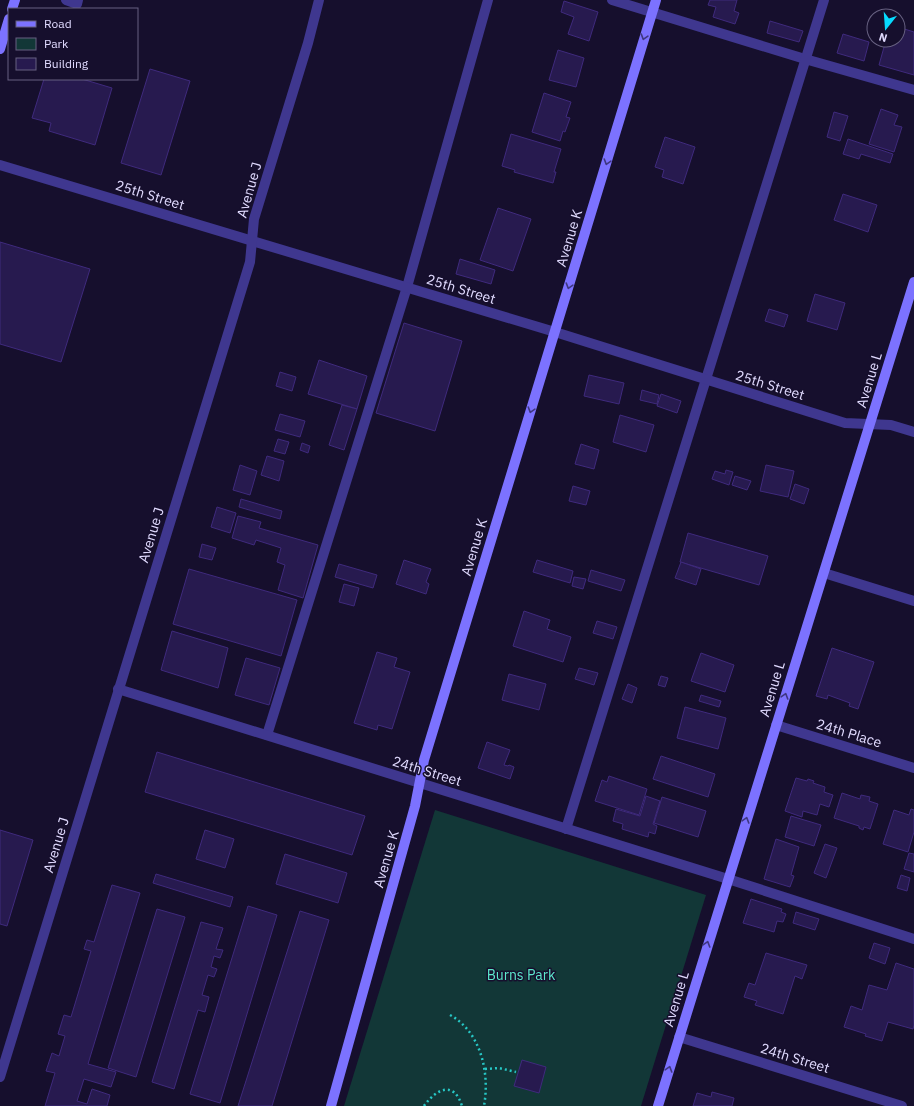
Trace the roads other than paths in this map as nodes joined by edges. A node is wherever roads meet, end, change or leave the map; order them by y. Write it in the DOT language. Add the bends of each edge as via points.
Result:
graph roads {
  1 [pos="66,0"];
  2 [pos="78,0"];
  3 [pos="319,0"];
  4 [pos="488,0"];
  5 [pos="612,0"];
  6 [pos="656,0"];
  7 [pos="824,0"];
  8 [pos="652,12"];
  9 [pos="8,22"];
  10 [pos="0,49"];
  11 [pos="805,59"];
  12 [pos="914,90"];
  13 [pos="0,165"];
  14 [pos="252,240"];
  15 [pos="914,282"];
  16 [pos="407,287"];
  17 [pos="555,332"];
  18 [pos="706,380"];
  19 [pos="870,424"];
  20 [pos="914,432"];
  21 [pos="824,573"];
  22 [pos="914,601"];
  23 [pos="118,689"];
  24 [pos="776,725"];
  25 [pos="267,735"];
  26 [pos="914,768"];
  27 [pos="419,783"];
  28 [pos="566,828"];
  29 [pos="728,879"];
  30 [pos="914,938"];
  31 [pos="678,1036"];
  32 [pos="0,1077"];
  33 [pos="331,1106"];
  34 [pos="658,1106"];
  35 [pos="902,1106"];
  1 -- 2 [label="street" via="77,4"];
  3 -- 14 [label="street, Avenue J" via="254,219"];
  4 -- 16 [label="street"];
  5 -- 8 [label="street"];
  6 -- 8 [label="street, Avenue K"];
  7 -- 11 [label="street"];
  8 -- 11 [label="street"];
  8 -- 17 [label="street, Avenue K, one-way"];
  9 -- 10 [label="street"];
  11 -- 12 [label="street"];
  11 -- 18 [label="street"];
  13 -- 14 [label="street, 25th Street"];
  14 -- 16 [label="street, 25th Street"];
  14 -- 23 [label="street, Avenue J" via="250,262"];
  15 -- 19 [label="street, Avenue L"];
  16 -- 17 [label="street, 25th Street"];
  16 -- 25 [label="street"];
  17 -- 18 [label="street, 25th Street"];
  17 -- 27 [label="street, Avenue K, one-way"];
  18 -- 19 [label="street, 25th Street" via="845,423"];
  18 -- 28 [label="street"];
  19 -- 20 [label="street, 25th Street" via="891,425"];
  19 -- 21 [label="street, Avenue L"];
  21 -- 22 [label="street"];
  24 -- 21 [label="street, Avenue L, one-way"];
  23 -- 25 [label="street, 24th Street"];
  23 -- 32 [label="street, Avenue J"];
  24 -- 26 [label="street, 24th Place"];
  29 -- 24 [label="street, Avenue L, one-way"];
  25 -- 27 [label="street, 24th Street"];
  27 -- 28 [label="street, 24th Street"];
  27 -- 33 [label="street, Avenue K" via="413,814"];
  28 -- 29 [label="street, 24th Street"];
  29 -- 30 [label="street, 24th Street"];
  31 -- 29 [label="street, Avenue L, one-way"];
  34 -- 31 [label="street, Avenue L, one-way"];
  31 -- 35 [label="street, 24th Street"];
}
